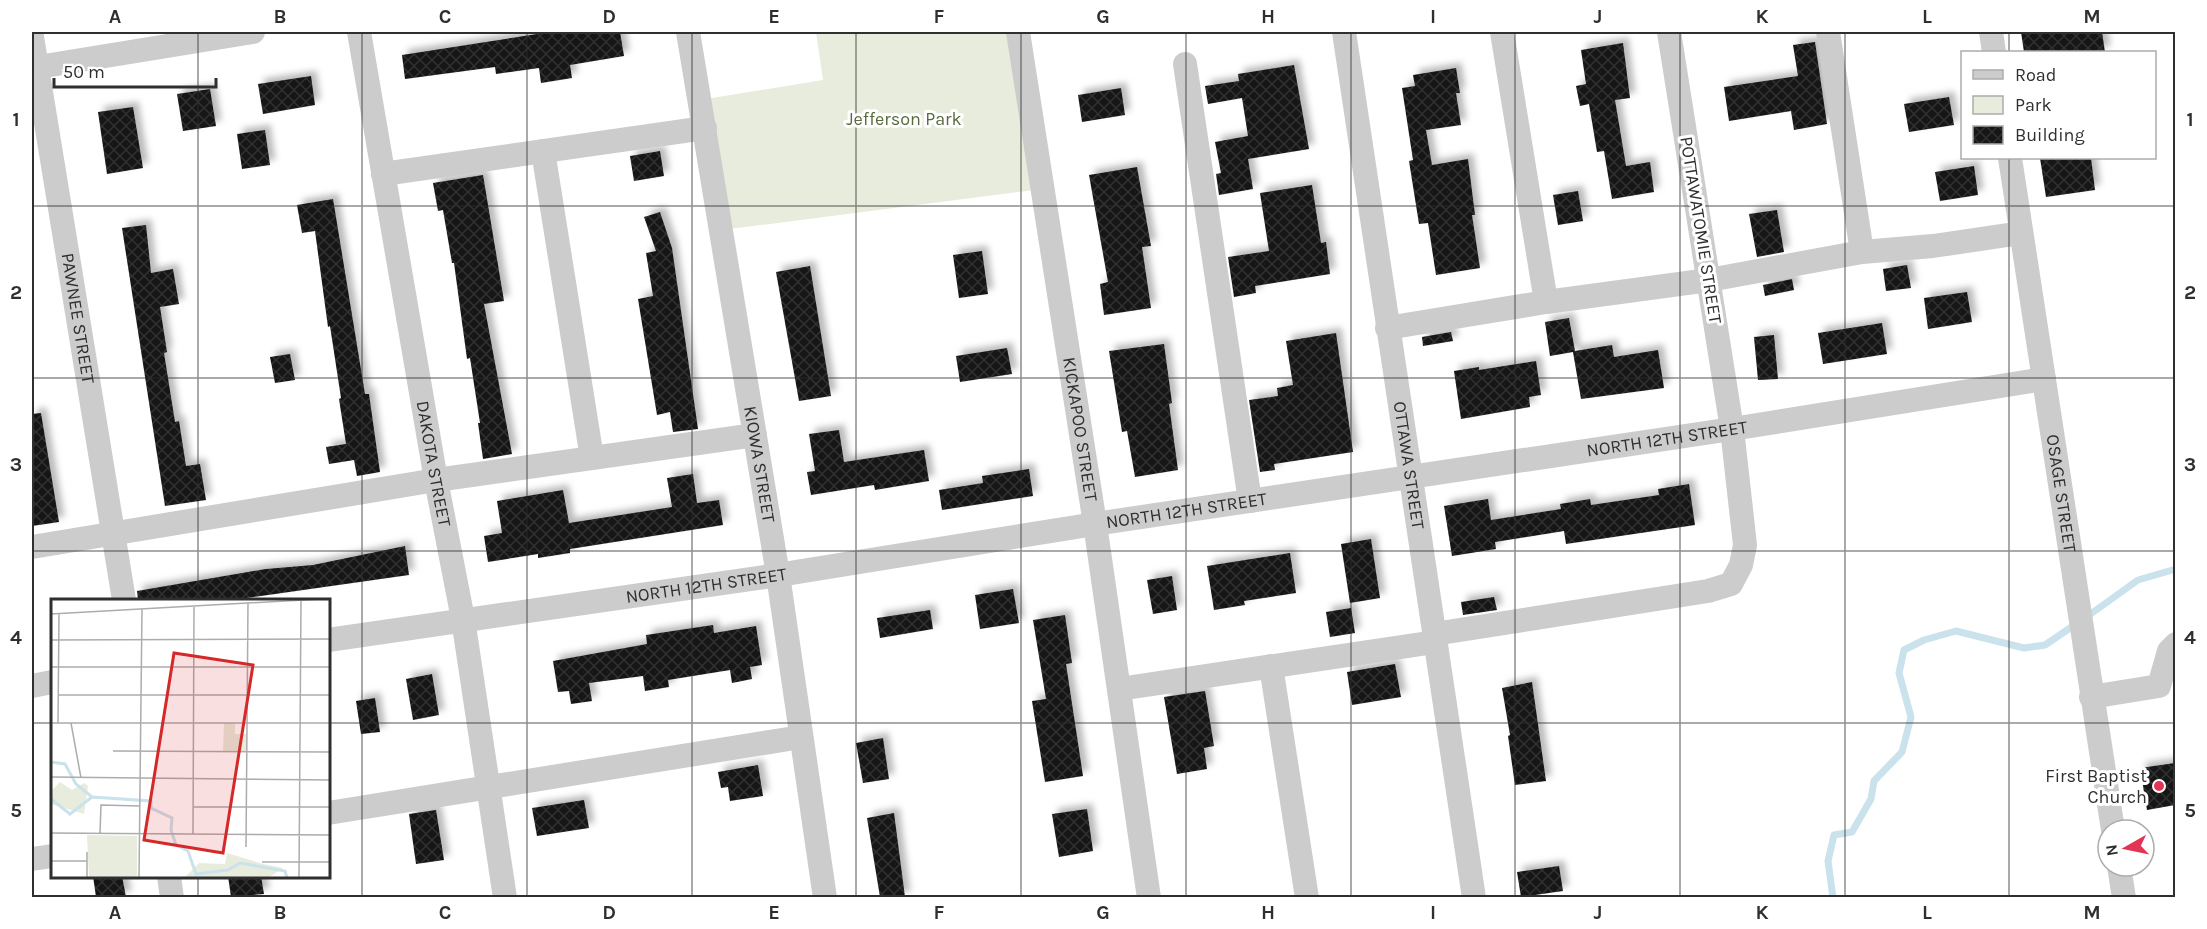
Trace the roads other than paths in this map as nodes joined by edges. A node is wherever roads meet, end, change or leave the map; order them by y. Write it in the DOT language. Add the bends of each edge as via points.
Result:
graph roads {
  1 [pos="253,32"];
  2 [pos="359,32"];
  3 [pos="688,32"];
  4 [pos="1018,32"];
  5 [pos="1344,32"];
  6 [pos="1502,32"];
  7 [pos="1669,32"];
  8 [pos="1828,32"];
  9 [pos="1990,32"];
  10 [pos="32,37"];
  11 [pos="1994,51"];
  12 [pos="1185,64"];
  13 [pos="34,68"];
  14 [pos="705,128"];
  15 [pos="543,151"];
  16 [pos="2010,159"];
  17 [pos="384,174"];
  18 [pos="2021,233"];
  19 [pos="1862,252"];
  20 [pos="1708,280"];
  21 [pos="1546,302"];
  22 [pos="1387,328"];
  23 [pos="2044,379"];
  24 [pos="1732,429"];
  25 [pos="755,435"];
  26 [pos="592,458"];
  27 [pos="1409,477"];
  28 [pos="436,480"];
  29 [pos="1250,501"];
  30 [pos="1095,524"];
  31 [pos="113,534"];
  32 [pos="32,547"];
  33 [pos="778,575"];
  34 [pos="124,599"];
  35 [pos="463,620"];
  36 [pos="1434,638"];
  37 [pos="330,640"];
  38 [pos="2175,644"];
  39 [pos="1272,666"];
  40 [pos="51,682"];
  41 [pos="32,686"];
  42 [pos="2089,686"];
  43 [pos="1119,689"];
  44 [pos="801,737"];
  45 [pos="488,787"];
  46 [pos="330,813"];
  47 [pos="2111,818"];
  48 [pos="51,856"];
  49 [pos="32,859"];
  50 [pos="169,878"];
  51 [pos="2120,878"];
  52 [pos="172,897"];
  53 [pos="505,897"];
  54 [pos="825,897"];
  55 [pos="1149,897"];
  56 [pos="1307,897"];
  57 [pos="1474,897"];
  58 [pos="2124,897"];
  1 -- 13 [label="street"];
  2 -- 17 [label="street, DAKOTA STREET"];
  3 -- 14 [label="street, KIOWA STREET"];
  4 -- 30 [label="street, KICKAPOO STREET"];
  5 -- 22 [label="street, OTTAWA STREET"];
  6 -- 21 [label="street"];
  7 -- 20 [label="street, POTTAWATOMIE STREET"];
  8 -- 19 [label="street"];
  9 -- 11 [label="street"];
  10 -- 13 [label="street, PAWNEE STREET"];
  12 -- 29 [label="street"];
  13 -- 31 [label="street, PAWNEE STREET"];
  14 -- 15 [label="street"];
  14 -- 25 [label="street, KIOWA STREET"];
  15 -- 17 [label="street"];
  15 -- 26 [label="street"];
  16 -- 18 [label="street, OSAGE STREET"];
  17 -- 28 [label="street, DAKOTA STREET"];
  18 -- 19 [label="street"];
  18 -- 23 [label="street, OSAGE STREET"];
  19 -- 20 [label="street"];
  20 -- 21 [label="street"];
  20 -- 24 [label="street, POTTAWATOMIE STREET"];
  21 -- 22 [label="street"];
  22 -- 27 [label="street, OTTAWA STREET"];
  23 -- 24 [label="street, NORTH 12TH STREET"];
  23 -- 42 [label="street, OSAGE STREET"];
  24 -- 27 [label="street, NORTH 12TH STREET"];
  24 -- 36 [label="street, POTTAWATOMIE STREET" via="1745,545 1731,584"];
  25 -- 26 [label="street"];
  25 -- 33 [label="street, KIOWA STREET"];
  26 -- 28 [label="street"];
  27 -- 29 [label="street, NORTH 12TH STREET"];
  27 -- 36 [label="street, OTTAWA STREET"];
  28 -- 31 [label="street"];
  28 -- 35 [label="street, DAKOTA STREET"];
  29 -- 30 [label="street, NORTH 12TH STREET"];
  30 -- 33 [label="street, NORTH 12TH STREET"];
  30 -- 43 [label="street, KICKAPOO STREET"];
  31 -- 32 [label="street"];
  31 -- 34 [label="street, PAWNEE STREET"];
  33 -- 35 [label="street, NORTH 12TH STREET"];
  33 -- 44 [label="street, KIOWA STREET"];
  35 -- 37 [label="street, NORTH 12TH STREET"];
  35 -- 45 [label="street, DAKOTA STREET"];
  36 -- 39 [label="street"];
  36 -- 57 [label="street, OTTAWA STREET"];
  38 -- 42 [label="street" via="2169,651 2159,686"];
  39 -- 43 [label="street"];
  39 -- 56 [label="street"];
  40 -- 41 [label="street"];
  42 -- 47 [label="street, OSAGE STREET"];
  43 -- 55 [label="street, KICKAPOO STREET"];
  44 -- 45 [label="street"];
  44 -- 54 [label="street, KIOWA STREET"];
  45 -- 46 [label="street"];
  45 -- 53 [label="street, DAKOTA STREET"];
  48 -- 49 [label="street"];
  50 -- 52 [label="street"];
  51 -- 58 [label="street"];
}
